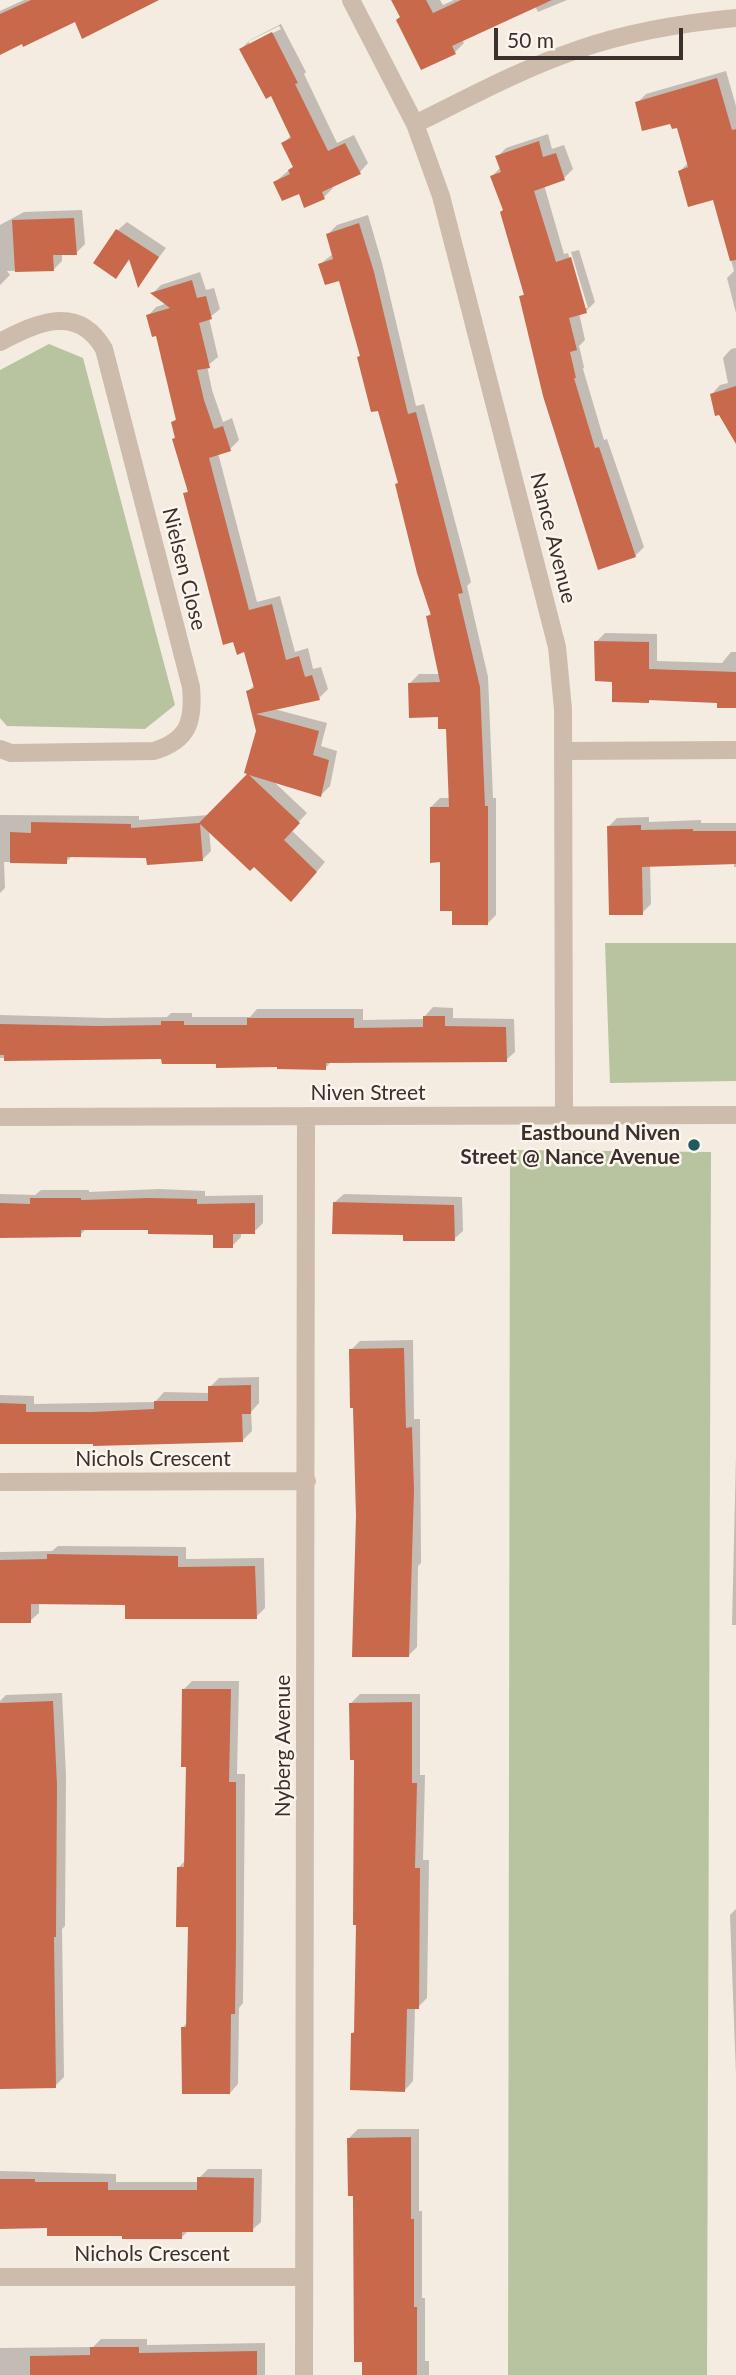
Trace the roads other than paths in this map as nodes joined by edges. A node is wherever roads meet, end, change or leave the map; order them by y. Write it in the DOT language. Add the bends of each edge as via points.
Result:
graph roads {
  1 [pos="351,0"];
  2 [pos="736,18"];
  3 [pos="415,124"];
  4 [pos="0,342"];
  5 [pos="0,749"];
  6 [pos="736,750"];
  7 [pos="564,751"];
  8 [pos="564,1115"];
  9 [pos="736,1115"];
  10 [pos="306,1116"];
  11 [pos="0,1117"];
  12 [pos="307,1481"];
  13 [pos="0,1482"];
  14 [pos="0,2277"];
  15 [pos="304,2277"];
  16 [pos="304,2375"];
  1 -- 3 [label="street, Nance Avenue"];
  2 -- 3 [label="street" via="656,29 578,49"];
  3 -- 7 [label="street, Nance Avenue" via="441,196 557,647"];
  4 -- 5 [label="street, Nielsen Close" via="27,328 62,320 89,328 104,349 192,701 187,730 169,746 154,751 11,753"];
  6 -- 7 [label="street"];
  7 -- 8 [label="street, Nance Avenue"];
  8 -- 9 [label="street, Niven Street"];
  8 -- 10 [label="street, Niven Street"];
  10 -- 11 [label="street, Niven Street"];
  10 -- 12 [label="street, Nyberg Avenue"];
  12 -- 13 [label="street, Nichols Crescent"];
  12 -- 15 [label="street, Nyberg Avenue"];
  14 -- 15 [label="street, Nichols Crescent"];
  15 -- 16 [label="street, Nyberg Avenue"];
}
